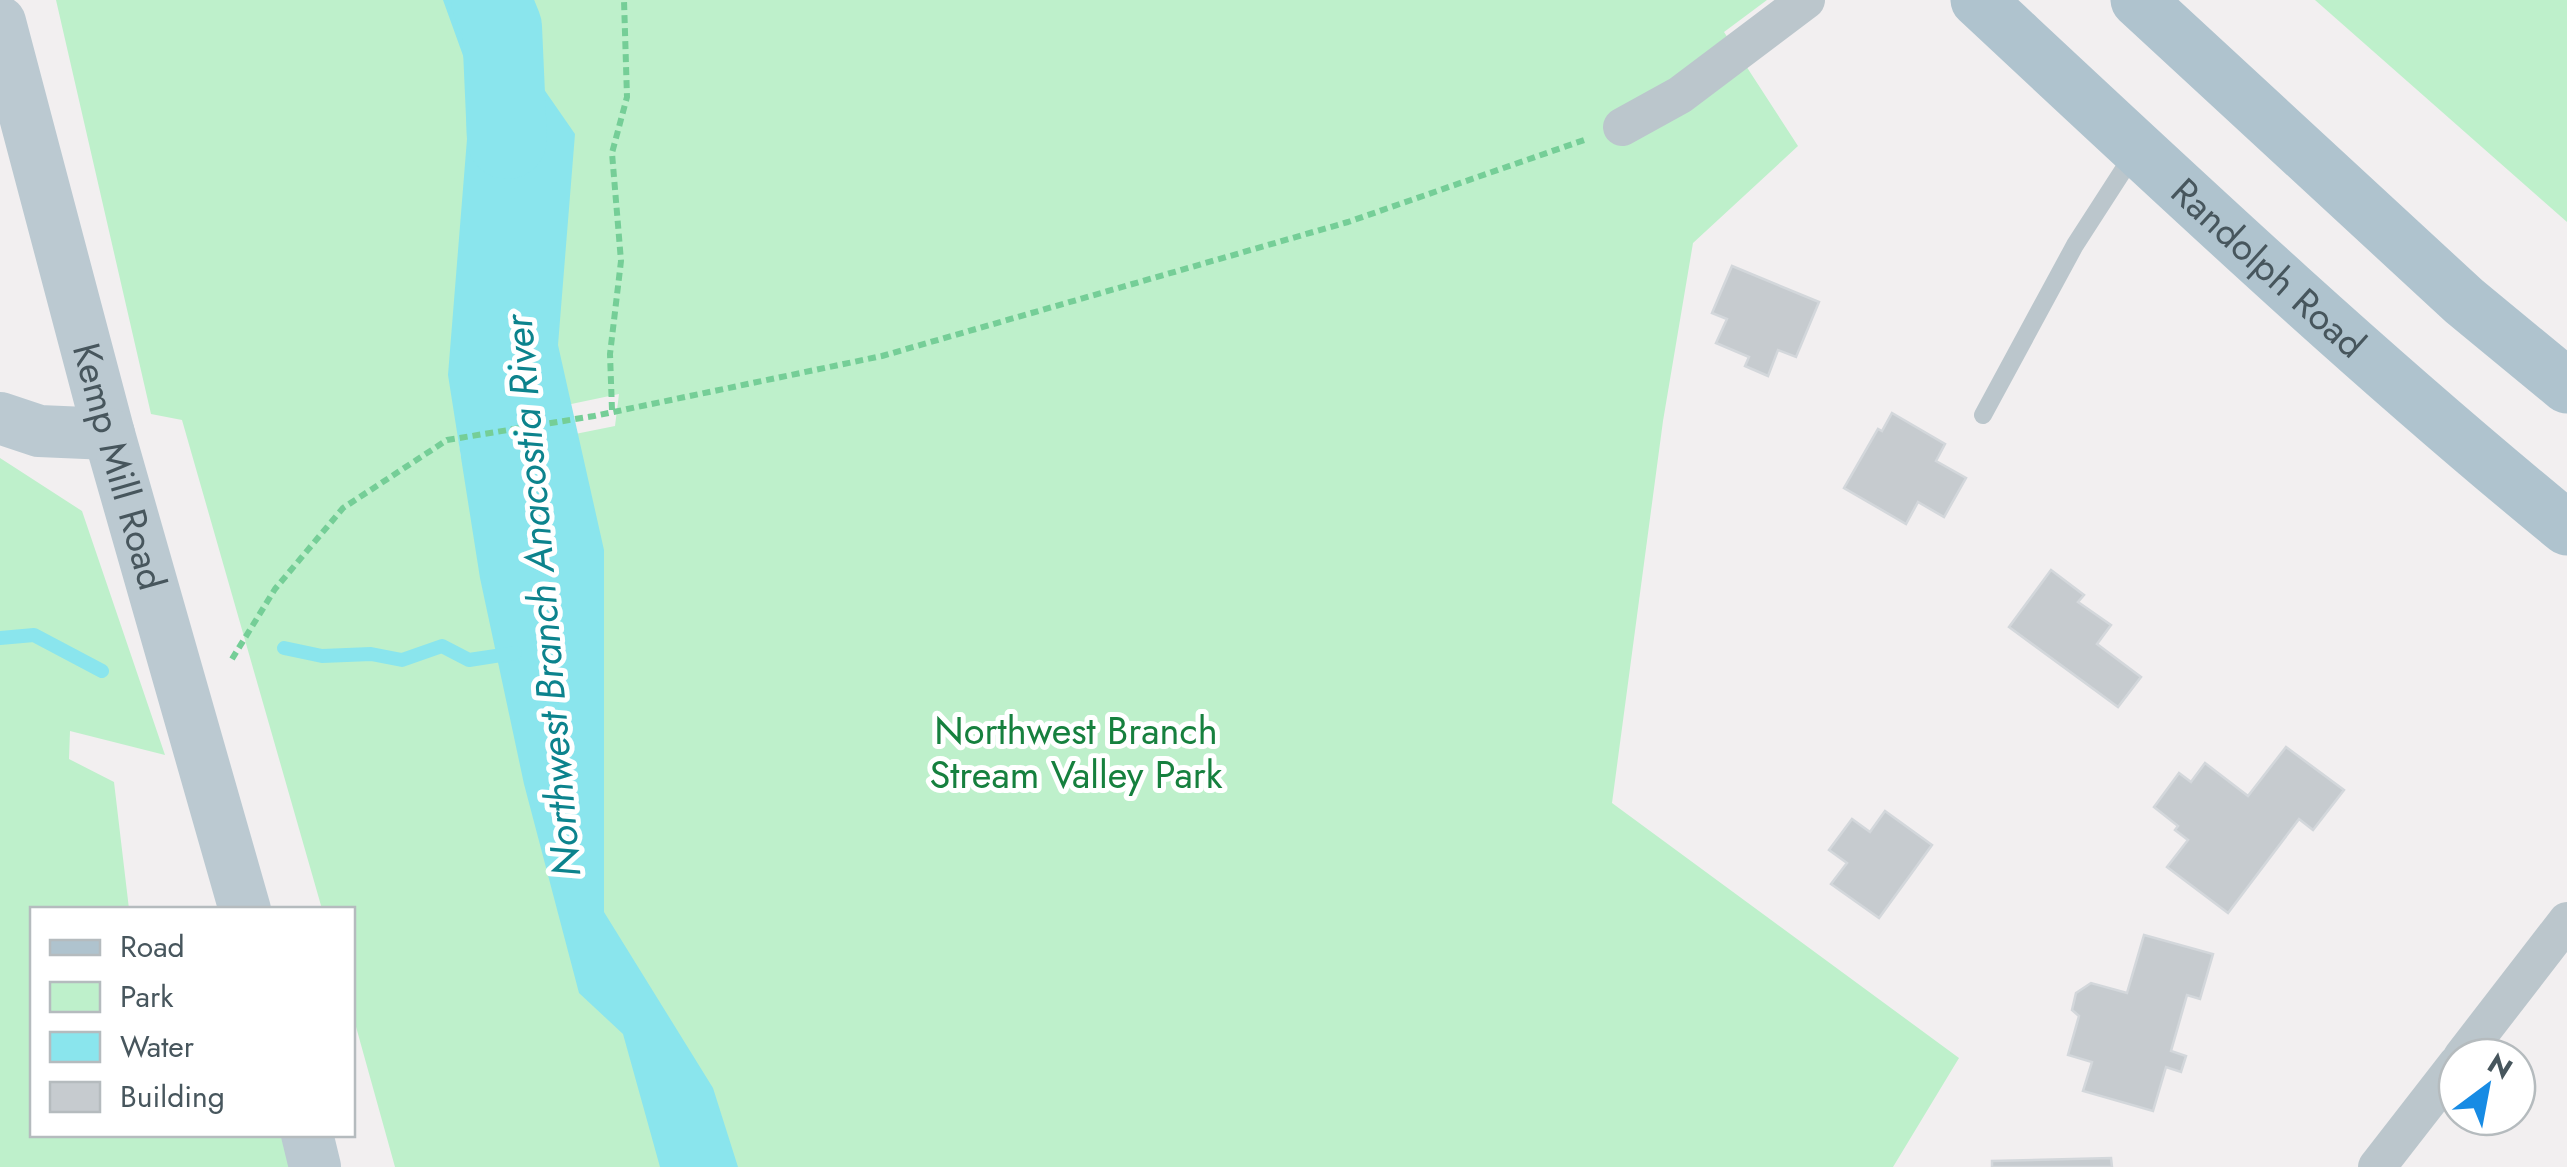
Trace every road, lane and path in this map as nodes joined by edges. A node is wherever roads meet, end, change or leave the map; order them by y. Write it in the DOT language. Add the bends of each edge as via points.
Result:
graph roads {
  1 [pos="624,0"];
  2 [pos="1806,0"];
  3 [pos="1978,0"];
  4 [pos="2138,0"];
  5 [pos="0,22"];
  6 [pos="1622,127"];
  7 [pos="2137,149"];
  8 [pos="2567,386"];
  9 [pos="612,411"];
  10 [pos="1983,415"];
  11 [pos="0,418"];
  12 [pos="110,434"];
  13 [pos="2567,528"];
  14 [pos="232,659"];
  15 [pos="244,907"];
  16 [pos="2567,921"];
  17 [pos="2477,1037"];
  18 [pos="2437,1090"];
  19 [pos="307,1137"];
  20 [pos="315,1167"];
  21 [pos="2377,1167"];
  1 -- 9 [label="path" via="627,97 612,153 621,261 610,354"];
  2 -- 6 [label="street" via="1680,95"];
  3 -- 7 [label="main road, Randolph Road"];
  4 -- 8 [label="main road" via="2464,301"];
  5 -- 12 [label="street, Kemp Mill Road"];
  6 -- 9 [label="path" via="1348,222 901,351"];
  7 -- 10 [label="lane" via="2075,245"];
  7 -- 13 [label="main road, Randolph Road"];
  9 -- 14 [label="path" via="447,440 343,508 275,589"];
  11 -- 12 [label="street" via="39,431"];
  12 -- 15 [label="street, Kemp Mill Road"];
  16 -- 17 [label="street"];
  18 -- 21 [label="street"];
  19 -- 20 [label="street"];
}
